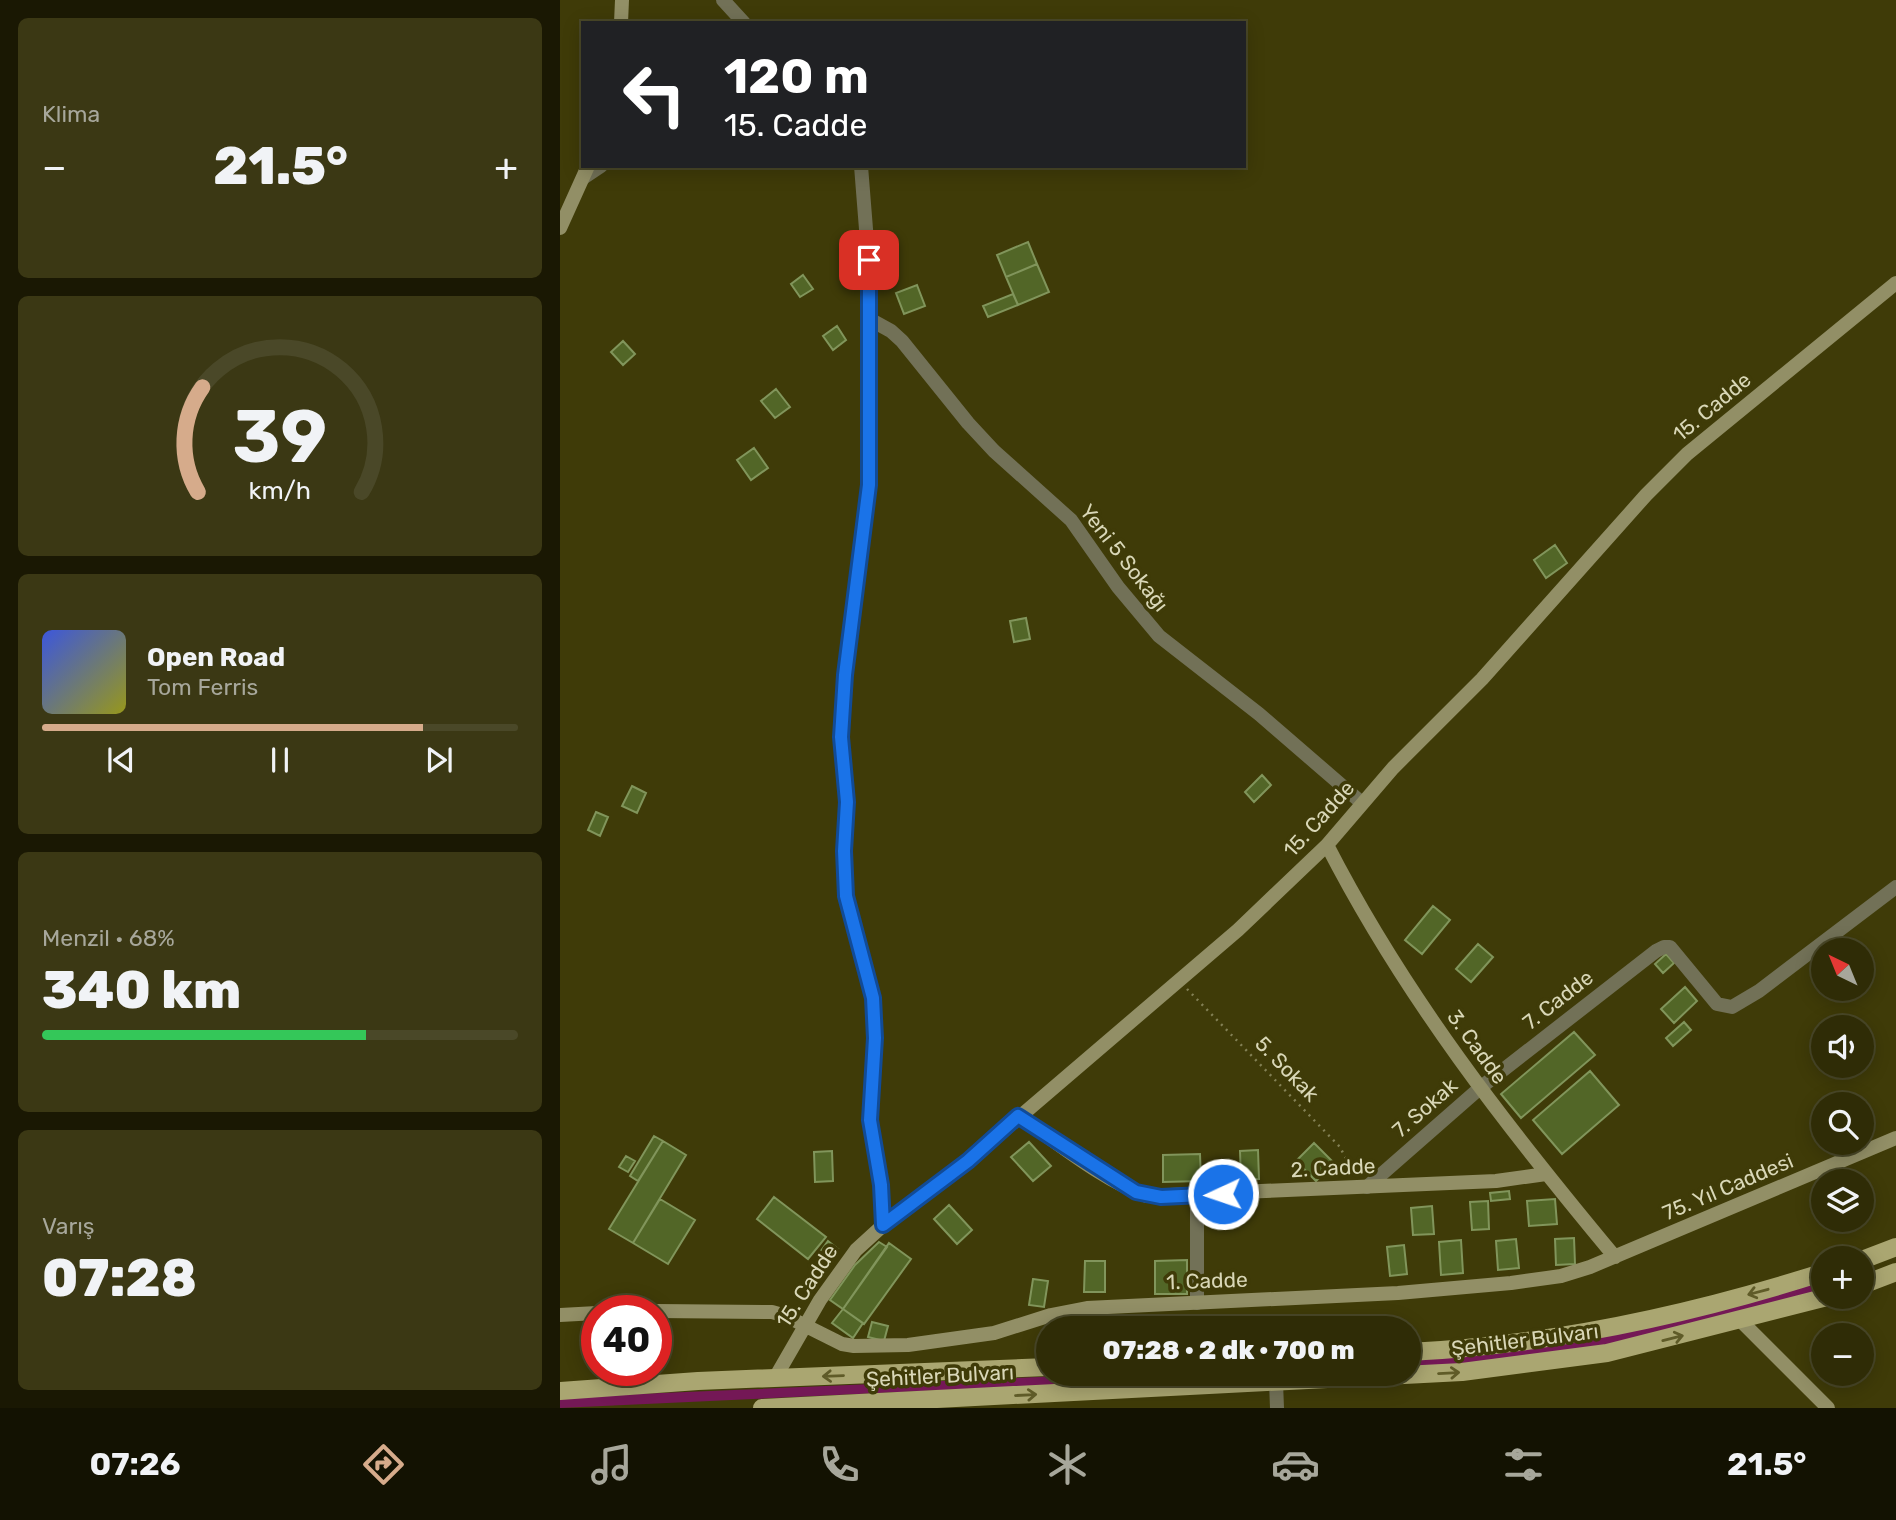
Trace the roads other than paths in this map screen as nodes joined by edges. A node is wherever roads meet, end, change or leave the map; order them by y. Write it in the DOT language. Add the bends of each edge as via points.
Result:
graph roads {
  1 [pos="622,0"];
  2 [pos="723,0"];
  3 [pos="621,21"];
  4 [pos="742,21"];
  5 [pos="861,168"];
  6 [pos="585,172"];
  7 [pos="560,228"];
  8 [pos="1896,283"];
  9 [pos="871,320"];
  10 [pos="1362,803"];
  11 [pos="1327,845"];
  12 [pos="1896,887"];
  13 [pos="1480,1088"];
  14 [pos="1018,1116"];
  15 [pos="1896,1138"];
  16 [pos="1546,1174"];
  17 [pos="1361,1187"];
  18 [pos="1197,1196"];
  19 [pos="883,1225"];
  20 [pos="1896,1247"];
  21 [pos="1874,1255"];
  22 [pos="1615,1257"];
  23 [pos="1896,1272"];
  24 [pos="1811,1276"];
  25 [pos="1874,1280"];
  26 [pos="1811,1301"];
  27 [pos="1197,1303"];
  28 [pos="672,1311"];
  29 [pos="581,1314"];
  30 [pos="560,1315"];
  31 [pos="1741,1321"];
  32 [pos="805,1326"];
  33 [pos="1421,1351"];
  34 [pos="1036,1367"];
  35 [pos="1421,1374"];
  36 [pos="775,1378"];
  37 [pos="1197,1386"];
  38 [pos="1276,1386"];
  39 [pos="560,1391"];
  40 [pos="762,1408"];
  41 [pos="1277,1408"];
  42 [pos="1828,1408"];
  1 -- 3 [label="street"];
  2 -- 4 [label="street"];
  5 -- 9 [label="street"];
  6 -- 7 [label="street"];
  8 -- 10 [label="street, 15. Cadde" via="1687,454"];
  9 -- 10 [label="street, Yeni 5 Sokağı" via="902,341 985,442 1071,520 1158,636 1259,714"];
  9 -- 19 [label="street" via="869,485 841,737 847,802 846,896 873,998 870,1120"];
  10 -- 11 [label="street, 15. Cadde"];
  11 -- 13 [label="street, 3. Cadde" via="1398,972"];
  11 -- 14 [label="street, 15. Cadde" via="1180,982"];
  12 -- 13 [label="street, 7. Cadde" via="1732,1007 1717,1004 1680,957 1664,947"];
  13 -- 16 [label="street, 3. Cadde"];
  13 -- 17 [label="street, 7. Sokak"];
  14 -- 18 [label="street, 2. Cadde" via="1136,1192"];
  14 -- 19 [label="street, 15. Cadde" via="968,1161"];
  15 -- 22 [label="street, 75. Yıl Caddesi"];
  16 -- 17 [label="street, 2. Cadde"];
  16 -- 22 [label="street, 3. Cadde"];
  17 -- 18 [label="street, 2. Cadde"];
  18 -- 27 [label="street"];
  19 -- 32 [label="street, 15. Cadde" via="844,1265"];
  20 -- 21 [label="main road"];
  22 -- 27 [label="street, 1. Cadde" via="1577,1272 1511,1283"];
  23 -- 25 [label="main road"];
  24 -- 33 [label="main road, Şehitler Bulvarı, one-way" via="1591,1330"];
  26 -- 31 [label="main road, Şehitler Bulvarı"];
  27 -- 32 [label="street, 1. Cadde" via="1087,1308 994,1334 908,1345 854,1346"];
  28 -- 32 [label="street, 1. Cadde" via="764,1311"];
  29 -- 30 [label="street"];
  35 -- 31 [label="main road, Şehitler Bulvarı, one-way" via="1574,1359"];
  31 -- 42 [label="street"];
  32 -- 36 [label="street, 15. Cadde"];
  34 -- 36 [label="main road, Şehitler Bulvarı, one-way"];
  36 -- 39 [label="main road, Şehitler Bulvarı"];
  40 -- 37 [label="main road, Şehitler Bulvarı, one-way"];
  38 -- 41 [label="street"];
}
